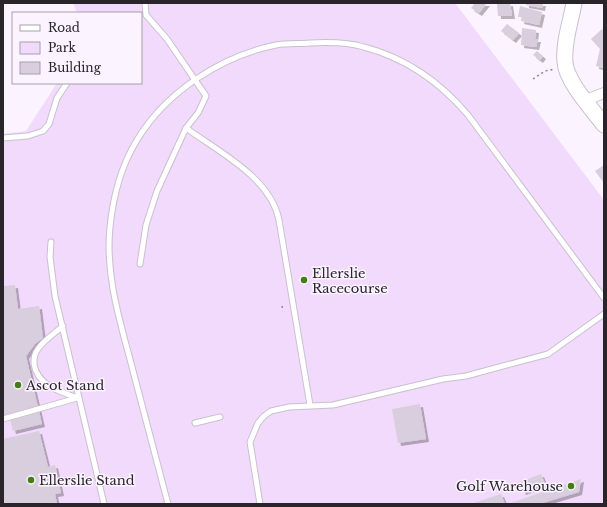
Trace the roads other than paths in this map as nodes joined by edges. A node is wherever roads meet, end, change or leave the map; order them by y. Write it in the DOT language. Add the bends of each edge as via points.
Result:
graph roads {
  1 [pos="145,3"];
  2 [pos="574,3"];
  3 [pos="144,17"];
  4 [pos="196,80"];
  5 [pos="66,84"];
  6 [pos="604,93"];
  7 [pos="586,100"];
  8 [pos="604,125"];
  9 [pos="186,128"];
  10 [pos="3,138"];
  11 [pos="51,242"];
  12 [pos="140,264"];
  13 [pos="604,298"];
  14 [pos="604,314"];
  15 [pos="63,326"];
  16 [pos="78,398"];
  17 [pos="310,405"];
  18 [pos="220,418"];
  19 [pos="3,419"];
  20 [pos="196,423"];
  21 [pos="104,504"];
  22 [pos="168,504"];
  23 [pos="260,504"];
  1 -- 3 [label="lane"];
  2 -- 7 [label="main road" via="564,55 565,66"];
  3 -- 4 [label="lane" via="167,39"];
  4 -- 9 [label="lane" via="206,96 198,113"];
  4 -- 13 [label="lane" via="228,61 276,45 326,42 362,46 410,66 442,87 464,110"];
  4 -- 22 [label="lane" via="160,111 137,139 120,177 110,227 110,272 114,297"];
  5 -- 10 [label="lane" via="57,98 49,124 43,131 28,136"];
  6 -- 7 [label="street"];
  7 -- 8 [label="main road"];
  9 -- 12 [label="lane" via="157,191 146,225"];
  9 -- 17 [label="lane" via="248,173 262,185 274,202"];
  11 -- 15 [label="lane" via="54,288"];
  14 -- 17 [label="lane" via="548,354 466,376 333,405"];
  15 -- 16 [label="lane"];
  15 -- 16 [label="lane" via="38,349 34,357 35,369 42,381 58,392"];
  16 -- 19 [label="lane"];
  16 -- 21 [label="lane"];
  17 -- 23 [label="lane" via="271,411 255,428 250,442"];
  18 -- 20 [label="lane"];
}
